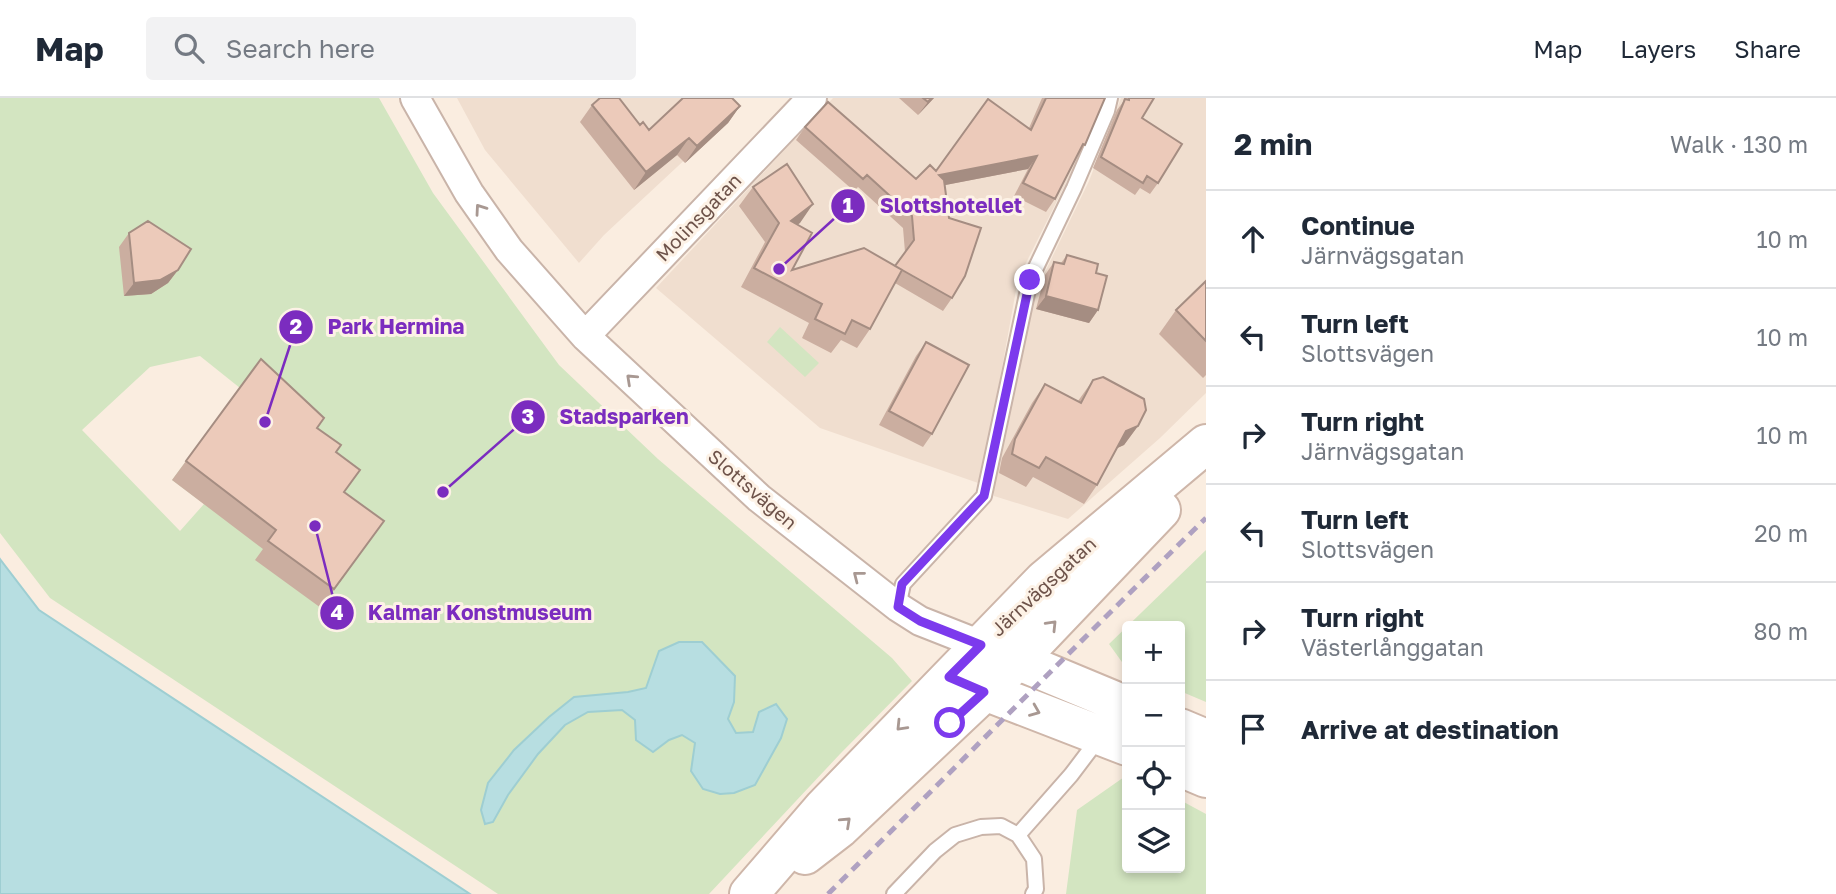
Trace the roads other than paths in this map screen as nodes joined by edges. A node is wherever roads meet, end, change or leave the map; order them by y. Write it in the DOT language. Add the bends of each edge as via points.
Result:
graph roads {
  1 [pos="415,98"];
  2 [pos="812,98"];
  3 [pos="1110,98"];
  4 [pos="585,336"];
  5 [pos="1206,444"];
  6 [pos="1206,462"];
  7 [pos="898,607"];
  8 [pos="981,645"];
  9 [pos="1017,661"];
  10 [pos="966,685"];
  11 [pos="1118,729"];
  12 [pos="1185,730"];
  13 [pos="1206,739"];
  14 [pos="1185,769"];
  15 [pos="1206,778"];
  16 [pos="1018,835"];
  17 [pos="751,894"];
  18 [pos="894,894"];
  19 [pos="1034,894"];
  4 -- 1 [label="street, Slottsvägen, one-way" via="509,250 469,192"];
  2 -- 4 [label="street, Molinsgatan"];
  3 -- 7 [label="lane" via="1030,280 984,496 902,584"];
  7 -- 4 [label="street, Slottsvägen, one-way" via="759,498"];
  5 -- 8 [label="main road, Järnvägsgatan" via="1044,580"];
  9 -- 6 [label="main road, Järnvägsgatan, one-way"];
  7 -- 8 [label="street, Slottsvägen" via="920,621"];
  8 -- 9 [label="main road, Slottsvägen"];
  8 -- 10 [label="main road, Järnvägsgatan"];
  9 -- 10 [label="main road, Järnvägsgatan"];
  9 -- 11 [label="main road, Slottsvägen"];
  10 -- 11 [label="main road, one-way"];
  10 -- 17 [label="main road, Järnvägsgatan" via="840,828"];
  11 -- 16 [label="lane" via="1096,742"];
  12 -- 13 [label="main road"];
  14 -- 15 [label="main road"];
  16 -- 18 [label="lane" via="1001,826 955,835"];
  16 -- 19 [label="lane" via="1034,859"];
}
